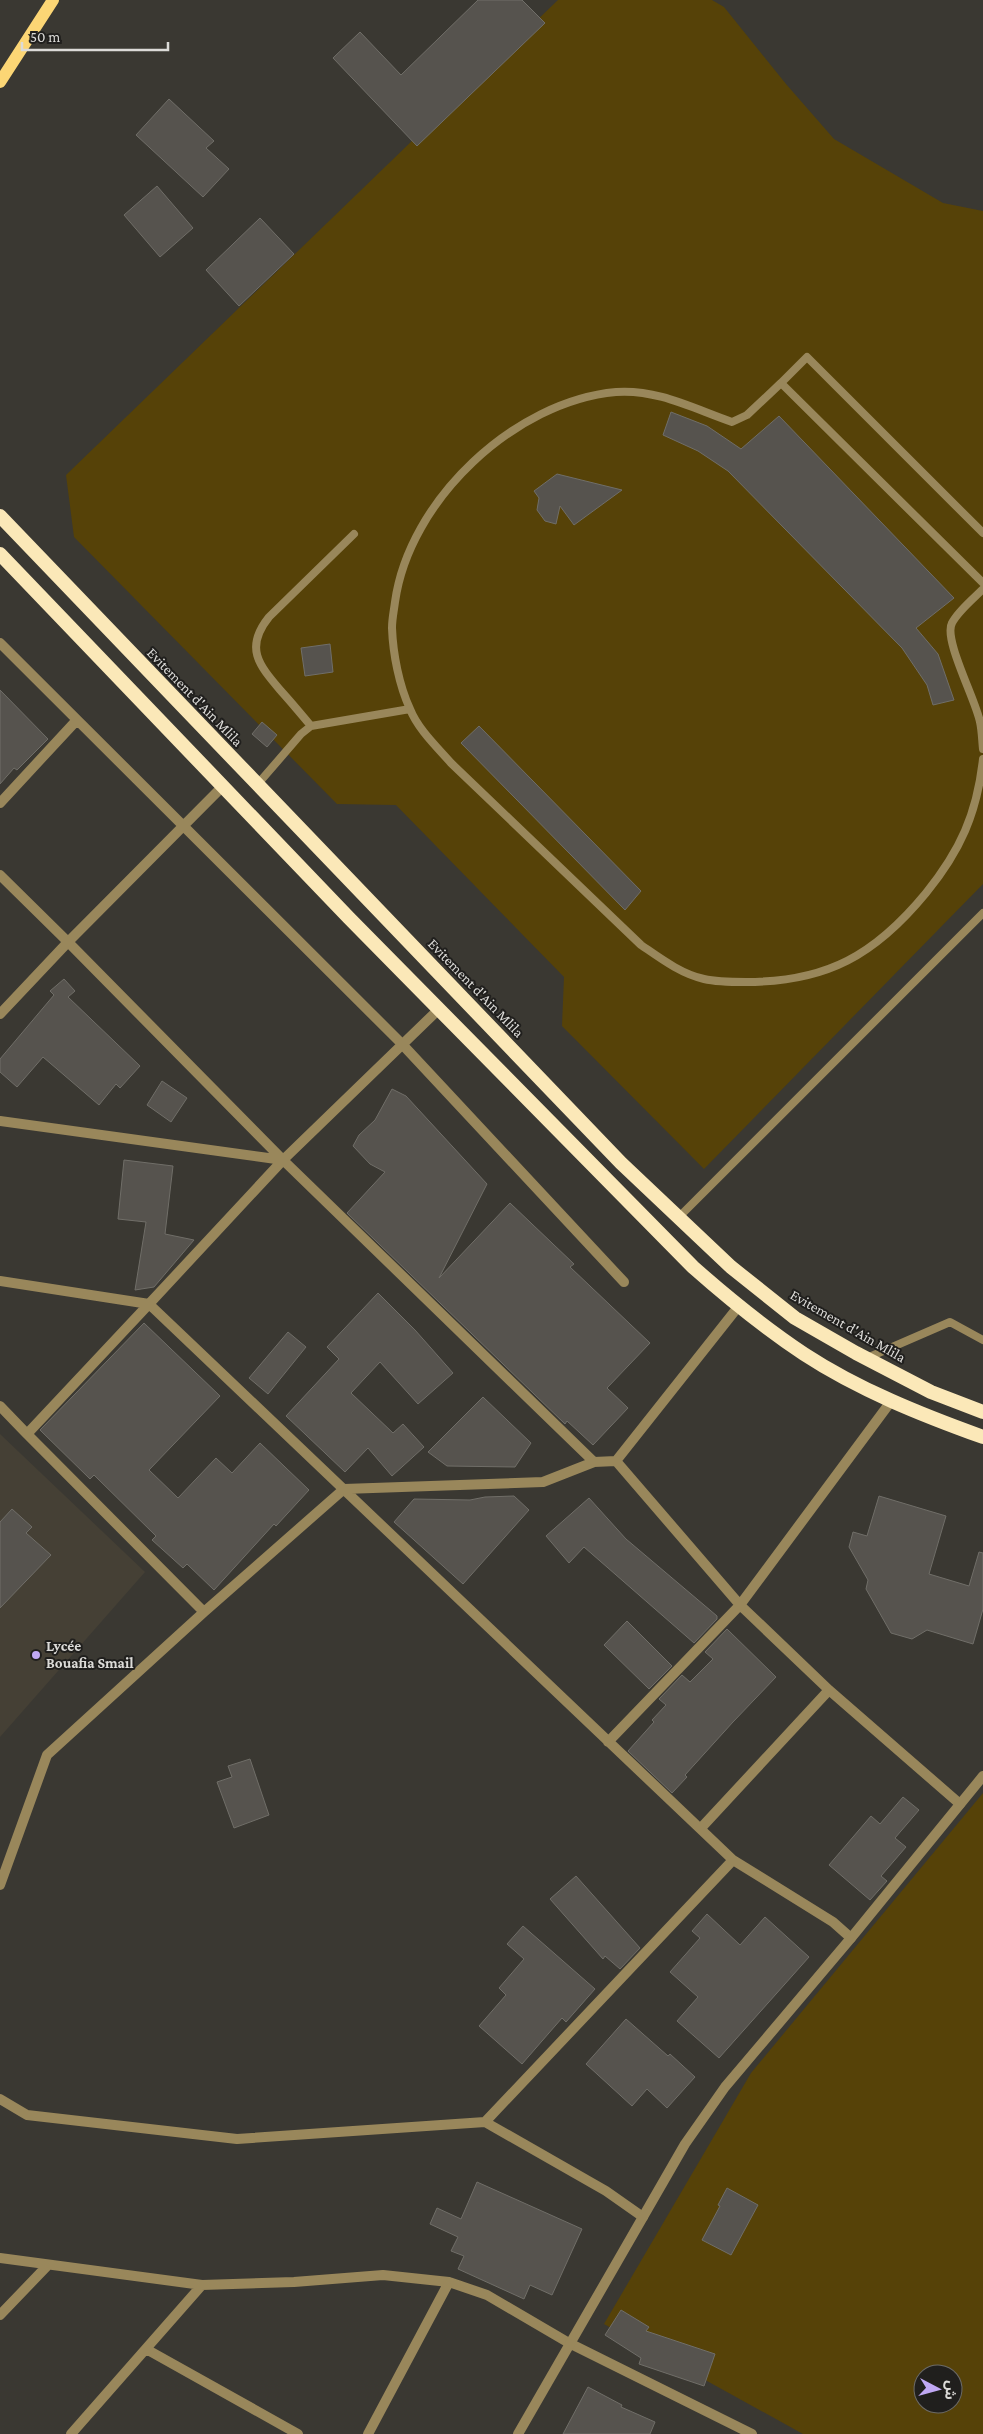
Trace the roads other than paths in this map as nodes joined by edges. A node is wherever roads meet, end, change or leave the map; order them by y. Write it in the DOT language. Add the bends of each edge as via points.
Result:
graph roads {
  1 [pos="53,0"];
  2 [pos="0,82"];
  3 [pos="781,383"];
  4 [pos="0,516"];
  5 [pos="983,533"];
  6 [pos="354,534"];
  7 [pos="0,554"];
  8 [pos="983,583"];
  9 [pos="983,589"];
  10 [pos="0,644"];
  11 [pos="410,710"];
  12 [pos="76,721"];
  13 [pos="311,726"];
  14 [pos="983,749"];
  15 [pos="983,760"];
  16 [pos="257,785"];
  17 [pos="223,786"];
  18 [pos="0,802"];
  19 [pos="184,824"];
  20 [pos="0,875"];
  21 [pos="983,913"];
  22 [pos="68,942"];
  23 [pos="439,1009"];
  24 [pos="0,1014"];
  25 [pos="402,1043"];
  26 [pos="0,1121"];
  27 [pos="283,1160"];
  28 [pos="679,1217"];
  29 [pos="0,1281"];
  30 [pos="624,1282"];
  31 [pos="149,1304"];
  32 [pos="738,1307"];
  33 [pos="983,1340"];
  34 [pos="866,1358"];
  35 [pos="892,1400"];
  36 [pos="0,1406"];
  37 [pos="983,1412"];
  38 [pos="27,1434"];
  39 [pos="983,1437"];
  40 [pos="616,1461"];
  41 [pos="594,1462"];
  42 [pos="344,1489"];
  43 [pos="740,1605"];
  44 [pos="204,1612"];
  45 [pos="829,1690"];
  46 [pos="608,1742"];
  47 [pos="983,1776"];
  48 [pos="960,1804"];
  49 [pos="701,1828"];
  50 [pos="733,1860"];
  51 [pos="0,1885"];
  52 [pos="851,1938"];
  53 [pos="0,2099"];
  54 [pos="485,2122"];
  55 [pos="643,2217"];
  56 [pos="0,2258"];
  57 [pos="48,2264"];
  58 [pos="450,2282"];
  59 [pos="202,2285"];
  60 [pos="0,2315"];
  61 [pos="569,2343"];
  62 [pos="146,2349"];
  63 [pos="71,2434"];
  64 [pos="298,2434"];
  65 [pos="368,2434"];
  66 [pos="518,2434"];
  67 [pos="752,2434"];
  1 -- 2 [label="main road"];
  3 -- 5 [label="lane" via="807,357"];
  3 -- 8 [label="lane"];
  3 -- 11 [label="lane" via="747,415 732,422 686,403 656,395 618,392 577,399 540,414 504,436 471,464 421,528 397,588 392,627 398,672"];
  4 -- 16 [label="highway, Evitement d'Ain Mlila"];
  6 -- 13 [label="lane" via="259,629 256,656 262,669"];
  7 -- 17 [label="highway"];
  9 -- 14 [label="lane" via="951,624 949,633 951,646 971,690"];
  10 -- 12 [label="street"];
  11 -- 13 [label="lane"];
  11 -- 15 [label="lane" via="450,763 641,945 671,965 703,979 735,982 772,982 833,967 868,950 895,928 944,871 960,845 980,789"];
  12 -- 18 [label="street"];
  12 -- 19 [label="street"];
  13 -- 16 [label="lane"];
  16 -- 28 [label="highway, Evitement d'Ain Mlila" via="621,1163"];
  17 -- 19 [label="street"];
  17 -- 23 [label="highway"];
  19 -- 22 [label="street"];
  19 -- 25 [label="street"];
  20 -- 22 [label="street"];
  21 -- 28 [label="lane"];
  22 -- 24 [label="street"];
  22 -- 27 [label="street"];
  23 -- 25 [label="street"];
  23 -- 32 [label="highway" via="693,1267"];
  25 -- 27 [label="street"];
  25 -- 30 [label="street"];
  26 -- 27 [label="street"];
  27 -- 31 [label="street"];
  27 -- 41 [label="street"];
  28 -- 34 [label="highway, Evitement d'Ain Mlila" via="731,1267 795,1318"];
  29 -- 31 [label="street"];
  31 -- 38 [label="street"];
  31 -- 42 [label="street"];
  32 -- 35 [label="highway" via="805,1354"];
  32 -- 40 [label="street"];
  33 -- 34 [label="lane" via="950,1322"];
  34 -- 37 [label="highway, Evitement d'Ain Mlila" via="931,1392"];
  35 -- 39 [label="highway"];
  35 -- 43 [label="street"];
  36 -- 38 [label="street"];
  38 -- 44 [label="street"];
  40 -- 41 [label="street"];
  40 -- 43 [label="street"];
  41 -- 42 [label="street" via="543,1482"];
  42 -- 44 [label="street"];
  42 -- 46 [label="street"];
  43 -- 45 [label="street"];
  43 -- 46 [label="street"];
  44 -- 51 [label="street" via="47,1755"];
  45 -- 48 [label="street"];
  45 -- 49 [label="street"];
  46 -- 49 [label="street"];
  47 -- 48 [label="street"];
  48 -- 52 [label="street"];
  49 -- 50 [label="street"];
  50 -- 52 [label="street" via="833,1922"];
  50 -- 54 [label="street"];
  52 -- 55 [label="street" via="725,2087 685,2144"];
  53 -- 54 [label="street" via="27,2115 237,2139"];
  54 -- 55 [label="street" via="606,2191"];
  55 -- 61 [label="street"];
  56 -- 57 [label="street"];
  57 -- 59 [label="street"];
  57 -- 60 [label="street"];
  58 -- 59 [label="street" via="383,2275"];
  58 -- 61 [label="street" via="487,2295"];
  58 -- 65 [label="street"];
  59 -- 62 [label="street"];
  61 -- 66 [label="street"];
  61 -- 67 [label="street"];
  62 -- 63 [label="street"];
  62 -- 64 [label="street"];
}
